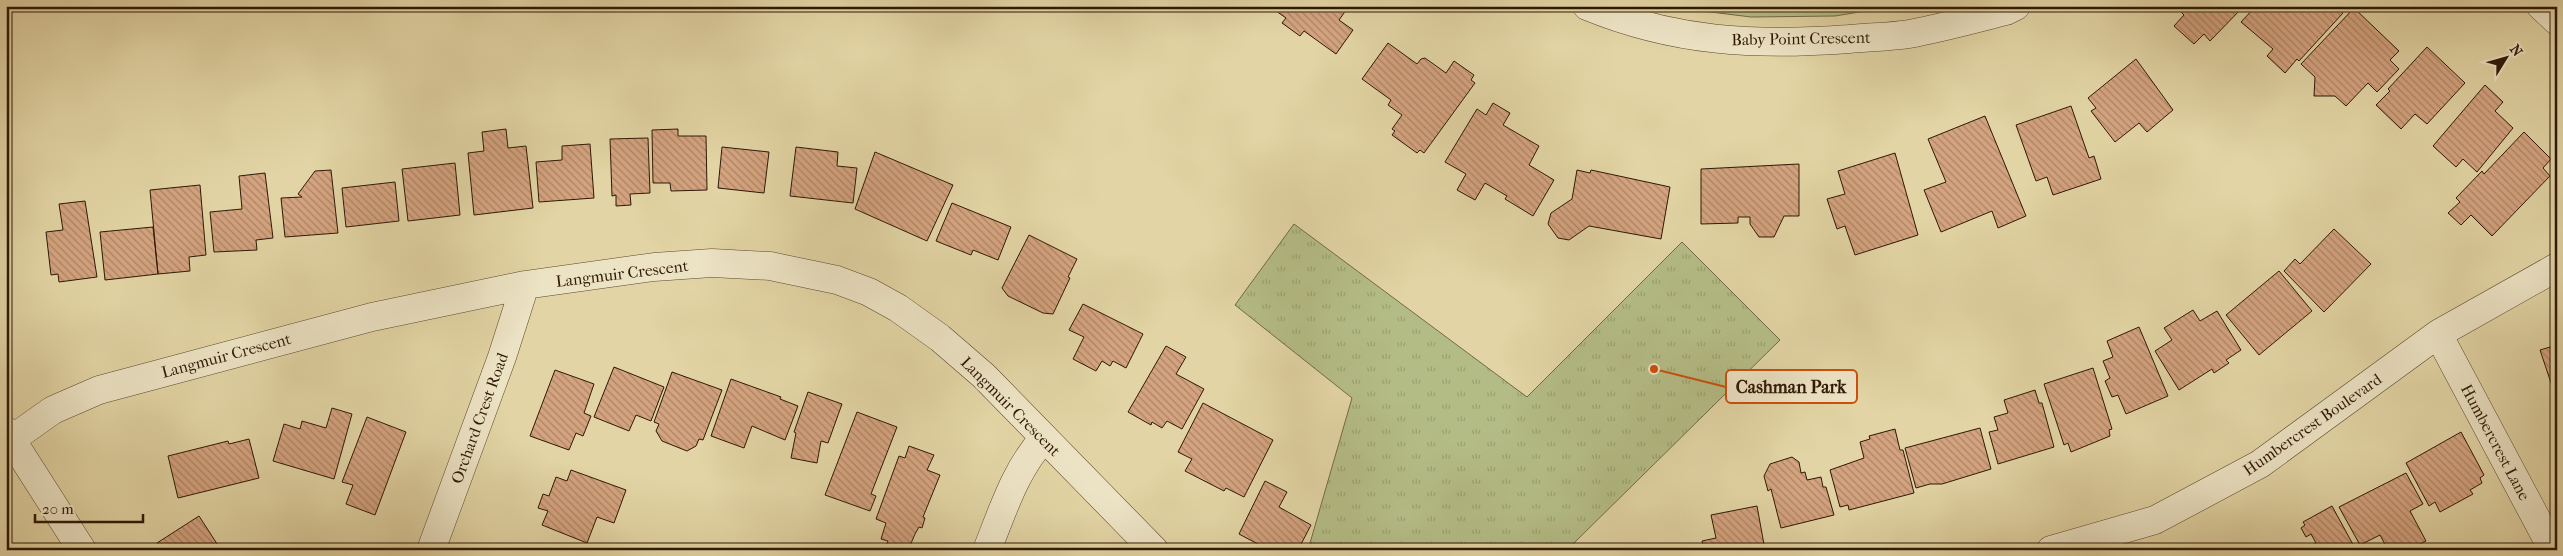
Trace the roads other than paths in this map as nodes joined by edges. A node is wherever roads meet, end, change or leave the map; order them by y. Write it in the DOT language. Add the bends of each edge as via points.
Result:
graph roads {
  1 [pos="1587,6"];
  2 [pos="2016,6"];
  3 [pos="2541,6"];
  4 [pos="2557,21"];
  5 [pos="2557,267"];
  6 [pos="525,285"];
  7 [pos="2438,334"];
  8 [pos="9,435"];
  9 [pos="1044,438"];
  10 [pos="82,550"];
  11 [pos="431,550"];
  12 [pos="987,550"];
  13 [pos="1154,550"];
  14 [pos="2051,550"];
  15 [pos="2553,550"];
  1 -- 2 [label="street, Baby Point Crescent" via="1696,38 1747,42 1908,34"];
  3 -- 4 [label="street"];
  5 -- 7 [label="street, Humbercrest Boulevard"];
  6 -- 8 [label="street, Langmuir Crescent" via="301,334 99,390 53,410"];
  6 -- 9 [label="street, Langmuir Crescent" via="654,267 712,263 770,266 837,280 898,308 940,338 984,376"];
  6 -- 11 [label="street, Orchard Crest Road"];
  7 -- 14 [label="street, Humbercrest Boulevard" via="2260,464 2155,520"];
  7 -- 15 [label="street, Humbercrest Lane"];
  8 -- 10 [label="street"];
  9 -- 12 [label="street" via="1018,474"];
  9 -- 13 [label="street, Langmuir Crescent"];
}
